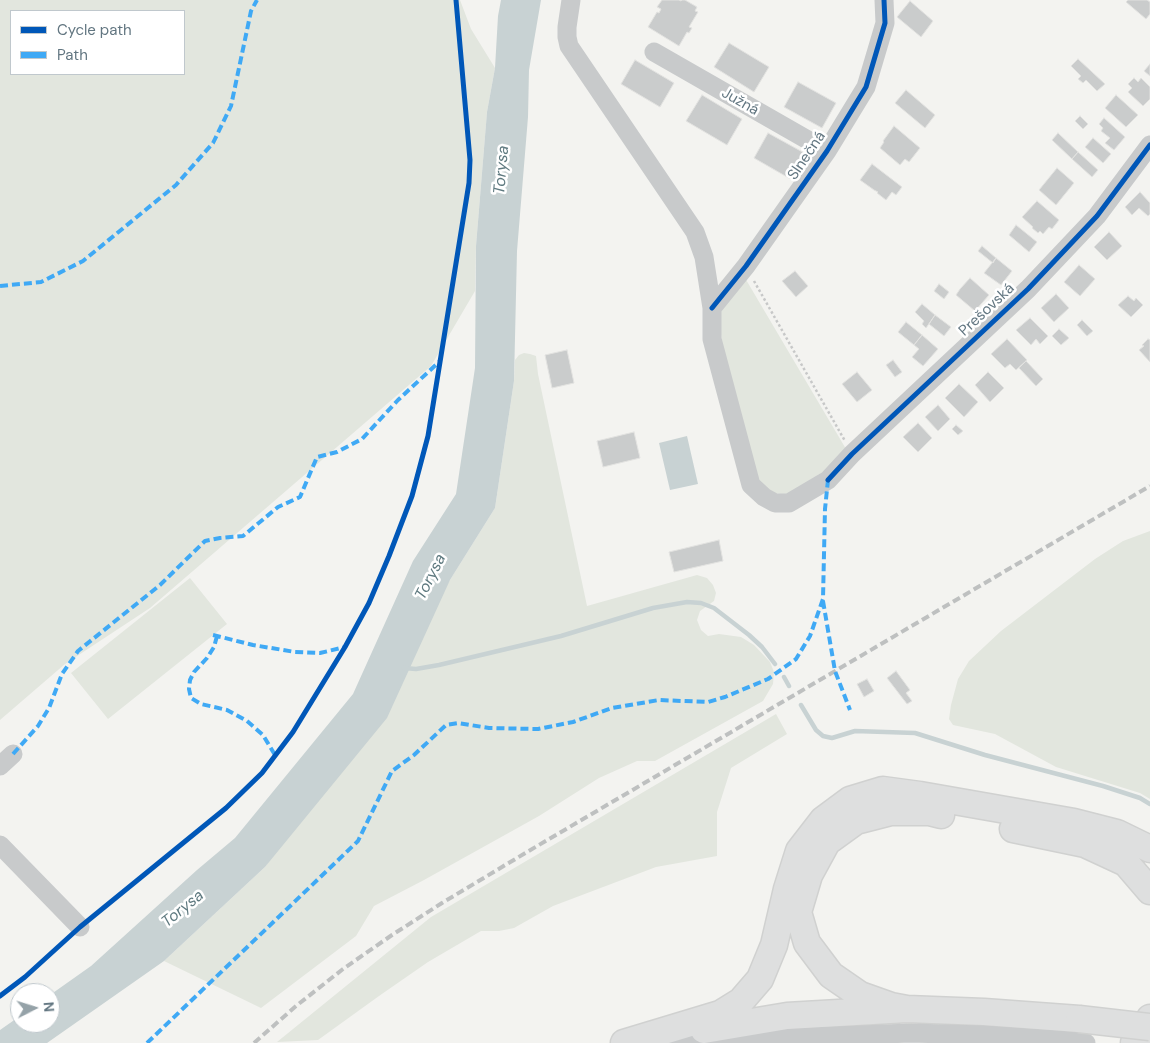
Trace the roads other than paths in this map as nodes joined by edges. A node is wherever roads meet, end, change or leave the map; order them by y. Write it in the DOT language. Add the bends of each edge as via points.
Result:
graph roads {
  1 [pos="571,0"];
  2 [pos="884,0"];
  3 [pos="654,52"];
  4 [pos="1150,145"];
  5 [pos="827,151"];
  6 [pos="712,308"];
  7 [pos="0,845"];
  8 [pos="1150,849"];
  9 [pos="1150,891"];
  10 [pos="80,927"];
  11 [pos="907,1009"];
  12 [pos="1150,1018"];
  13 [pos="1150,1027"];
  14 [pos="1083,1031"];
  15 [pos="624,1043"];
  16 [pos="628,1043"];
  17 [pos="658,1043"];
  18 [pos="1134,1043"];
  1 -- 6 [label="street, Prešovská" via="567,27 569,46 696,232 704,257"];
  2 -- 5 [label="street, Slnečná" via="885,23 866,87"];
  3 -- 5 [label="street, Južná"];
  4 -- 6 [label="street, Prešovská" via="1097,216 1028,289 828,480 789,503 776,503 752,485 712,339"];
  5 -- 6 [label="street, Slnečná" via="746,266"];
  7 -- 10 [label="street"];
  8 -- 15 [label="highway" via="1117,833 1074,822 920,796 883,790 850,800 823,820 799,851 774,945 760,979 741,1001 720,1014"];
  9 -- 11 [label="highway" via="1126,863 1085,844 929,812 891,812 856,821 827,842 809,875 798,912 802,927 807,943 831,975 860,995"];
  11 -- 14 [label="highway" via="984,1012"];
  11 -- 16 [label="highway" via="787,1016"];
  12 -- 18 [label="highway" via="1145,1031"];
  13 -- 14 [label="highway, bridge"];
  14 -- 17 [label="street" via="1056,1040 910,1033"];
}
